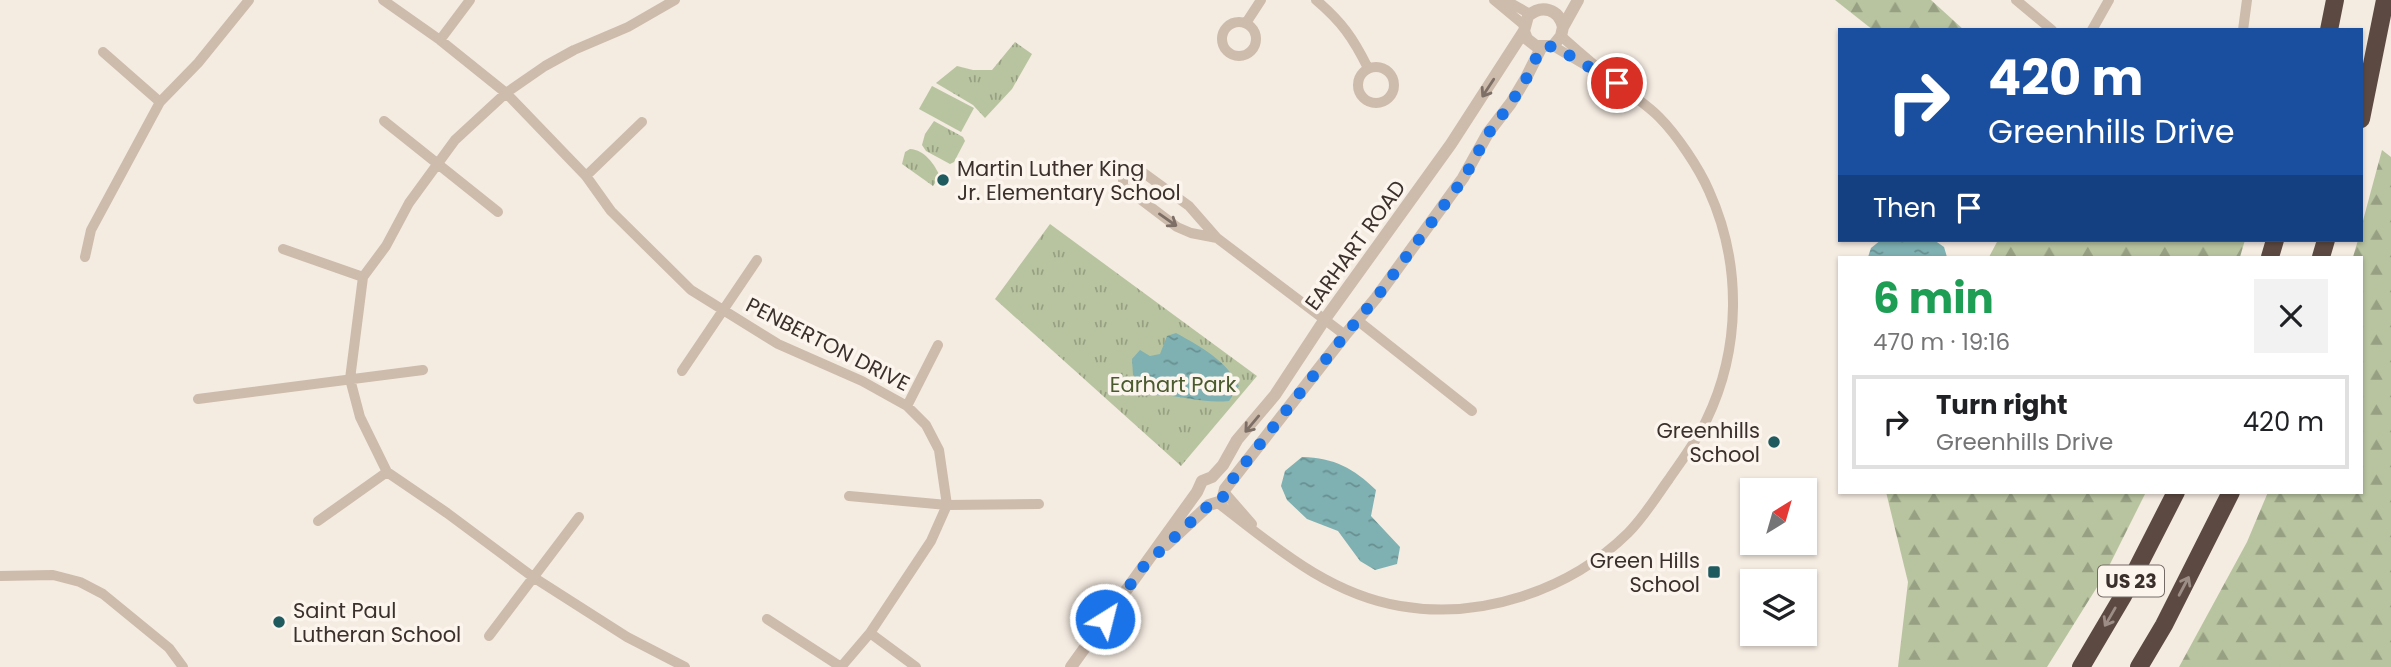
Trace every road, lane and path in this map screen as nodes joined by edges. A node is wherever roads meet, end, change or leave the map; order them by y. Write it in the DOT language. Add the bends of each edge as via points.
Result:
graph roads {
  1 [pos="249,0"];
  2 [pos="383,0"];
  3 [pos="470,0"];
  4 [pos="675,0"];
  5 [pos="1261,0"];
  6 [pos="1316,0"];
  7 [pos="1494,0"];
  8 [pos="1505,0"];
  9 [pos="1578,0"];
  10 [pos="2016,0"];
  11 [pos="2109,0"];
  12 [pos="2247,0"];
  13 [pos="2335,0"];
  14 [pos="2385,0"];
  15 [pos="1547,4"];
  16 [pos="1246,23"];
  17 [pos="1526,23"];
  18 [pos="2050,28"];
  19 [pos="2093,28"];
  20 [pos="2243,28"];
  21 [pos="2329,28"];
  22 [pos="1555,39"];
  23 [pos="440,40"];
  24 [pos="103,52"];
  25 [pos="1368,68"];
  26 [pos="506,93"];
  27 [pos="160,102"];
  28 [pos="2363,109"];
  29 [pos="384,121"];
  30 [pos="642,122"];
  31 [pos="436,163"];
  32 [pos="586,176"];
  33 [pos="498,212"];
  34 [pos="1217,238"];
  35 [pos="283,248"];
  36 [pos="85,257"];
  37 [pos="757,260"];
  38 [pos="363,277"];
  39 [pos="723,312"];
  40 [pos="1325,319"];
  41 [pos="1357,320"];
  42 [pos="1345,335"];
  43 [pos="938,345"];
  44 [pos="423,370"];
  45 [pos="682,371"];
  46 [pos="350,379"];
  47 [pos="198,398"];
  48 [pos="907,405"];
  49 [pos="1472,411"];
  50 [pos="387,472"];
  51 [pos="1212,477"];
  52 [pos="1197,492"];
  53 [pos="2175,494"];
  54 [pos="2230,494"];
  55 [pos="849,496"];
  56 [pos="1219,498"];
  57 [pos="1038,504"];
  58 [pos="947,505"];
  59 [pos="579,517"];
  60 [pos="318,521"];
  61 [pos="1144,566"];
  62 [pos="0,576"];
  63 [pos="533,578"];
  64 [pos="767,619"];
  65 [pos="870,634"];
  66 [pos="489,636"];
  67 [pos="183,667"];
  68 [pos="685,667"];
  69 [pos="841,667"];
  70 [pos="916,667"];
  71 [pos="1071,667"];
  72 [pos="2081,667"];
  73 [pos="2140,667"];
  1 -- 27 [label="street"];
  2 -- 23 [label="street, PENBERTON DRIVE"];
  3 -- 23 [label="street"];
  4 -- 26 [label="street" via="554,61"];
  5 -- 16 [label="street"];
  6 -- 25 [label="street" via="1353,38"];
  7 -- 17 [label="street"];
  8 -- 17 [label="street"];
  9 -- 22 [label="street, EARHART ROAD"];
  10 -- 18 [label="street"];
  11 -- 19 [label="street"];
  12 -- 20 [label="street"];
  13 -- 21 [label="highway"];
  14 -- 28 [label="highway"];
  15 -- 17 [label="street"];
  15 -- 22 [label="street" via="1556,13"];
  17 -- 22 [label="street" via="1531,43"];
  17 -- 40 [label="street, EARHART ROAD, one-way" via="1451,144"];
  22 -- 41 [label="street, EARHART ROAD" via="1488,134 1464,178"];
  22 -- 56 [label="street" via="1659,117 1709,190 1726,238 1734,316 1722,381 1692,447 1647,510 1600,556 1535,593 1491,605 1430,609 1368,599 1331,583 1269,542"];
  23 -- 26 [label="street, PENBERTON DRIVE"];
  24 -- 27 [label="street"];
  26 -- 31 [label="street" via="454,140"];
  26 -- 32 [label="street, PENBERTON DRIVE"];
  27 -- 36 [label="street" via="91,230"];
  29 -- 31 [label="street"];
  30 -- 32 [label="street"];
  31 -- 33 [label="street"];
  31 -- 38 [label="street"];
  32 -- 39 [label="street, PENBERTON DRIVE" via="611,211 662,263"];
  34 -- 34 [label="street, one-way" via="1189,206 1141,172 1133,169 1123,175 1122,186 1177,226"];
  34 -- 40 [label="street"];
  35 -- 38 [label="street"];
  37 -- 39 [label="street"];
  38 -- 46 [label="street"];
  39 -- 45 [label="street"];
  39 -- 48 [label="street, PENBERTON DRIVE" via="778,344"];
  40 -- 42 [label="street"];
  40 -- 51 [label="street, EARHART ROAD, one-way" via="1275,395"];
  41 -- 42 [label="street, EARHART ROAD"];
  41 -- 49 [label="street"];
  42 -- 56 [label="street, EARHART ROAD"];
  43 -- 48 [label="street"];
  44 -- 46 [label="street"];
  46 -- 47 [label="street"];
  46 -- 50 [label="street" via="360,417"];
  48 -- 58 [label="street, PENBERTON DRIVE" via="926,425 939,450"];
  50 -- 60 [label="street"];
  50 -- 63 [label="street"];
  51 -- 52 [label="street, EARHART ROAD" via="1202,481"];
  51 -- 56 [label="street" via="1220,481"];
  52 -- 56 [label="street" via="1200,500"];
  52 -- 61 [label="street, EARHART ROAD"];
  53 -- 72 [label="highway, US 23, one-way"];
  73 -- 54 [label="highway, US 23, one-way"];
  55 -- 58 [label="street"];
  56 -- 61 [label="street, EARHART ROAD"];
  57 -- 58 [label="street"];
  58 -- 65 [label="street" via="931,541"];
  59 -- 63 [label="street"];
  61 -- 71 [label="street, EARHART ROAD"];
  62 -- 67 [label="street" via="53,575 80,582 103,594 169,648"];
  63 -- 66 [label="street"];
  63 -- 68 [label="street"];
  64 -- 69 [label="street"];
  65 -- 69 [label="street"];
  65 -- 70 [label="street"];
}
